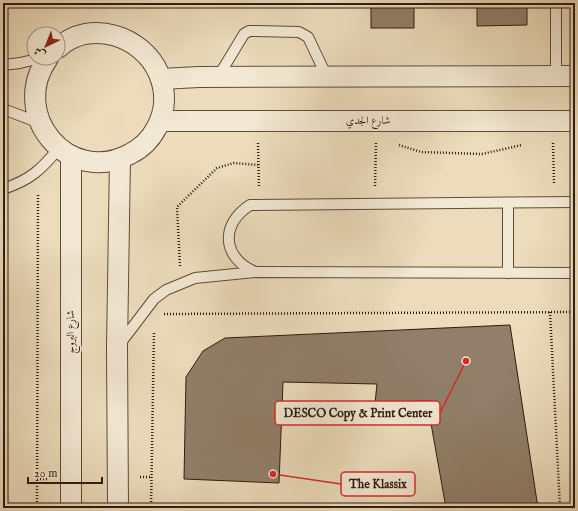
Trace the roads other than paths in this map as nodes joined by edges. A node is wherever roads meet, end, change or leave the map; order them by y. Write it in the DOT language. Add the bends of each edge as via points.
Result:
graph roads {
  1 [pos="556,3"];
  2 [pos="66,43"];
  3 [pos="26,62"];
  4 [pos="3,65"];
  5 [pos="44,66"];
  6 [pos="566,76"];
  7 [pos="218,77"];
  8 [pos="327,77"];
  9 [pos="161,79"];
  10 [pos="3,110"];
  11 [pos="160,121"];
  12 [pos="575,121"];
  13 [pos="40,123"];
  14 [pos="65,152"];
  15 [pos="120,160"];
  16 [pos="3,189"];
  17 [pos="575,202"];
  18 [pos="508,203"];
  19 [pos="255,272"];
  20 [pos="508,273"];
  21 [pos="575,273"];
  22 [pos="117,347"];
  23 [pos="121,504"];
  24 [pos="71,508"];
  1 -- 6 [label="lane"];
  2 -- 9 [label="street" via="85,34 112,34 137,45 156,66"];
  3 -- 4 [label="lane"];
  5 -- 13 [label="street" via="35,88 36,112"];
  6 -- 8 [label="street"];
  7 -- 8 [label="street"];
  7 -- 8 [label="lane" via="244,34 256,31 304,33"];
  7 -- 9 [label="street"];
  9 -- 11 [label="street" via="164,104"];
  10 -- 13 [label="lane"];
  11 -- 12 [label="street, شارع الجدي"];
  11 -- 15 [label="street" via="140,149"];
  13 -- 14 [label="street" via="48,137"];
  14 -- 15 [label="street" via="95,162"];
  14 -- 16 [label="lane" via="22,182"];
  14 -- 24 [label="street, شارع البروج"];
  15 -- 22 [label="street"];
  17 -- 18 [label="lane"];
  18 -- 19 [label="lane" via="250,205 232,222 229,234 235,258 243,267"];
  18 -- 20 [label="lane"];
  19 -- 20 [label="lane"];
  19 -- 22 [label="lane" via="195,278 166,290 154,299"];
  20 -- 21 [label="lane"];
  22 -- 23 [label="street"];
}
